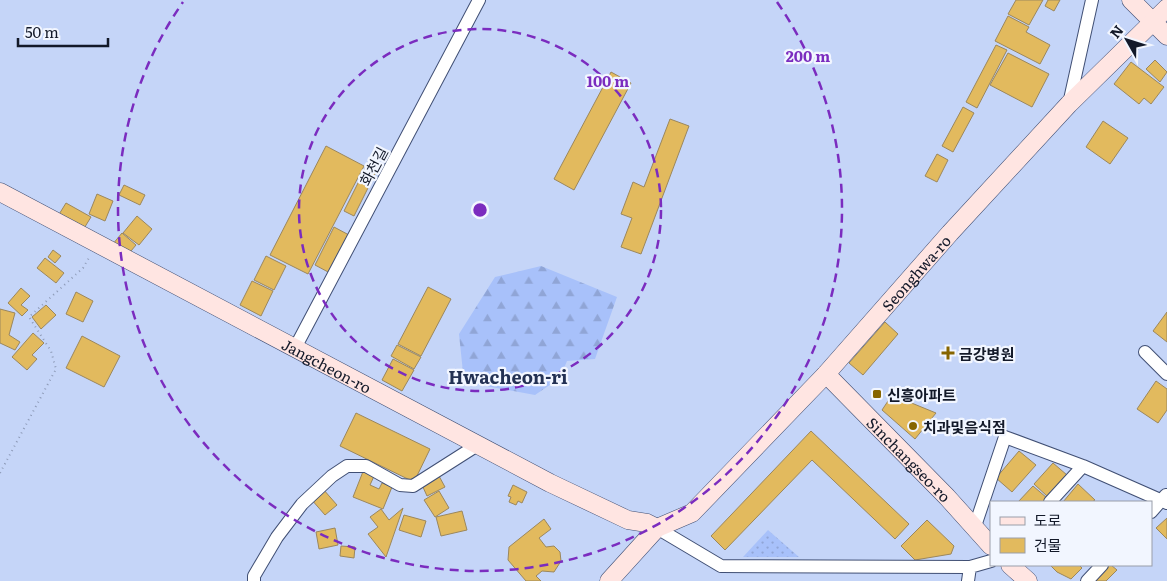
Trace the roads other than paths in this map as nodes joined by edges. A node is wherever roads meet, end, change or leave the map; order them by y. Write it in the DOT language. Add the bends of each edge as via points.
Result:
graph roads {
  1 [pos="479,0"];
  2 [pos="1092,0"];
  3 [pos="1130,0"];
  4 [pos="1167,8"];
  5 [pos="1152,23"];
  6 [pos="1167,36"];
  7 [pos="1069,104"];
  8 [pos="0,192"];
  9 [pos="295,348"];
  10 [pos="1145,352"];
  11 [pos="826,374"];
  12 [pos="1167,374"];
  13 [pos="479,444"];
  14 [pos="1083,466"];
  15 [pos="1165,500"];
  16 [pos="1051,501"];
  17 [pos="1152,511"];
  18 [pos="658,528"];
  19 [pos="974,529"];
  20 [pos="990,545"];
  21 [pos="990,561"];
  22 [pos="1011,566"];
  23 [pos="1101,566"];
  24 [pos="970,567"];
  25 [pos="254,581"];
  26 [pos="609,581"];
  27 [pos="968,581"];
  28 [pos="1028,581"];
  29 [pos="1087,581"];
  1 -- 9 [label="street, 화천길"];
  2 -- 7 [label="street"];
  3 -- 5 [label="main road"];
  4 -- 5 [label="main road, Seonghwa-ro"];
  5 -- 6 [label="main road"];
  5 -- 7 [label="main road, Seonghwa-ro"];
  7 -- 11 [label="main road, Seonghwa-ro"];
  8 -- 9 [label="main road, Jangcheon-ro"];
  9 -- 13 [label="main road, Jangcheon-ro"];
  10 -- 12 [label="street"];
  11 -- 18 [label="main road, Seonghwa-ro" via="692,513"];
  11 -- 19 [label="main road, Sinchangseo-ro" via="947,497"];
  13 -- 18 [label="main road, Jangcheon-ro" via="628,520"];
  13 -- 25 [label="street" via="413,486 400,485 366,466 346,466 302,504 277,537"];
  14 -- 15 [label="street"];
  14 -- 16 [label="street"];
  14 -- 19 [label="street" via="1006,436"];
  15 -- 17 [label="street"];
  18 -- 24 [label="street" via="721,566"];
  18 -- 26 [label="main road, Seonghwa-ro"];
  19 -- 20 [label="main road, Sinchangseo-ro"];
  21 -- 24 [label="street"];
  22 -- 28 [label="main road"];
  23 -- 29 [label="street"];
  24 -- 27 [label="street"];
}
